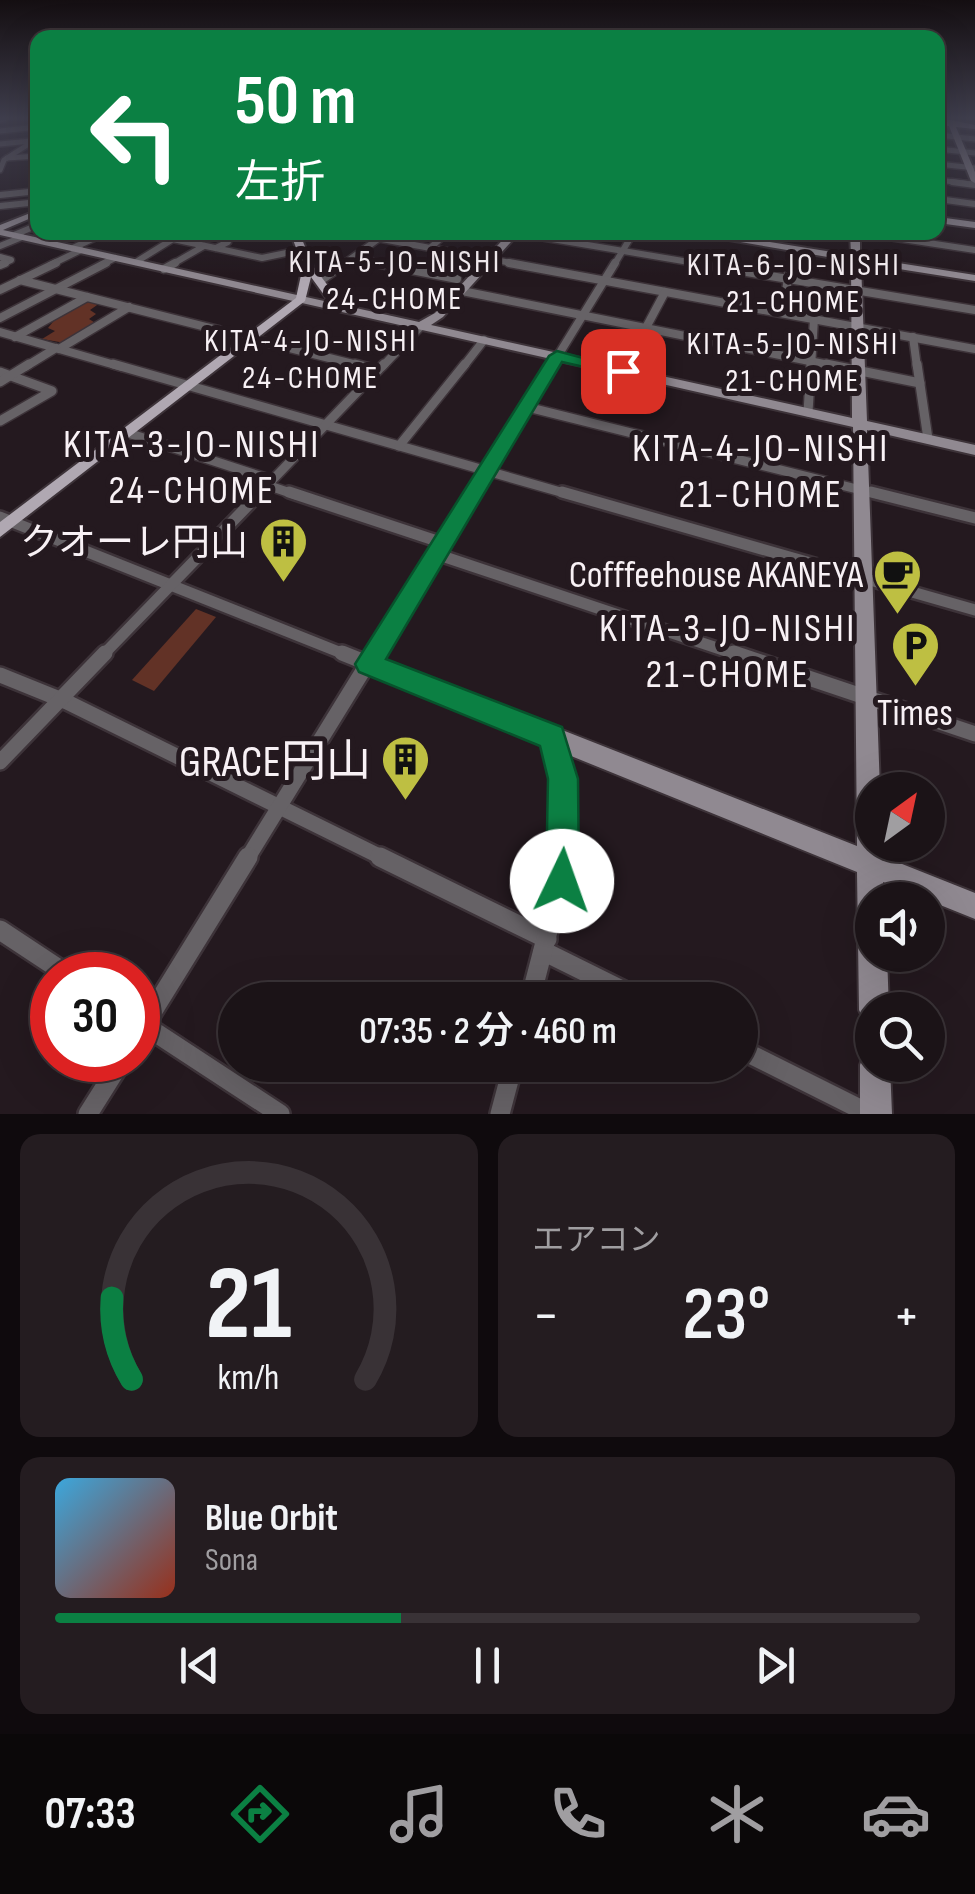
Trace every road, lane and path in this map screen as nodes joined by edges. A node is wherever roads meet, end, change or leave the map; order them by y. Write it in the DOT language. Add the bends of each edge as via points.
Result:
graph roads {
  1 [pos="945,181"];
  2 [pos="975,183"];
  3 [pos="30,192"];
  4 [pos="0,195"];
  5 [pos="945,200"];
  6 [pos="975,204"];
  7 [pos="0,206"];
  8 [pos="30,208"];
  9 [pos="30,212"];
  10 [pos="945,221"];
  11 [pos="975,225"];
  12 [pos="0,228"];
  13 [pos="30,229"];
  14 [pos="18,236"];
  15 [pos="30,239"];
  16 [pos="36,240"];
  17 [pos="93,240"];
  18 [pos="166,240"];
  19 [pos="184,240"];
  20 [pos="227,240"];
  21 [pos="298,240"];
  22 [pos="378,240"];
  23 [pos="385,240"];
  24 [pos="439,240"];
  25 [pos="494,240"];
  26 [pos="510,240"];
  27 [pos="558,240"];
  28 [pos="629,240"];
  29 [pos="738,240"];
  30 [pos="856,240"];
  31 [pos="909,240"];
  32 [pos="0,246"];
  33 [pos="204,246"];
  34 [pos="216,248"];
  35 [pos="430,248"];
  36 [pos="77,249"];
  37 [pos="792,249"];
  38 [pos="302,250"];
  39 [pos="975,250"];
  40 [pos="623,251"];
  41 [pos="0,257"];
  42 [pos="478,257"];
  43 [pos="115,258"];
  44 [pos="354,258"];
  45 [pos="856,259"];
  46 [pos="491,260"];
  47 [pos="136,262"];
  48 [pos="0,265"];
  49 [pos="308,266"];
  50 [pos="164,269"];
  51 [pos="788,278"];
  52 [pos="975,278"];
  53 [pos="20,280"];
  54 [pos="604,280"];
  55 [pos="320,281"];
  56 [pos="460,285"];
  57 [pos="55,289"];
  58 [pos="0,290"];
  59 [pos="856,290"];
  60 [pos="665,292"];
  61 [pos="87,297"];
  62 [pos="300,299"];
  63 [pos="129,308"];
  64 [pos="339,308"];
  65 [pos="975,310"];
  66 [pos="783,313"];
  67 [pos="581,315"];
  68 [pos="0,318"];
  69 [pos="814,319"];
  70 [pos="421,326"];
  71 [pos="646,327"];
  72 [pos="857,327"];
  73 [pos="0,332"];
  74 [pos="15,337"];
  75 [pos="913,337"];
  76 [pos="252,338"];
  77 [pos="484,340"];
  78 [pos="58,349"];
  79 [pos="975,349"];
  80 [pos="557,356"];
  81 [pos="811,361"];
  82 [pos="378,370"];
  83 [pos="623,371"];
  84 [pos="858,371"];
  85 [pos="3,377"];
  86 [pos="920,383"];
  87 [pos="188,386"];
  88 [pos="527,406"];
  89 [pos="808,412"];
  90 [pos="0,421"];
  91 [pos="859,424"];
  92 [pos="325,425"];
  93 [pos="128,432"];
  94 [pos="928,439"];
  95 [pos="399,446"];
  96 [pos="975,450"];
  97 [pos="487,472"];
  98 [pos="270,483"];
  99 [pos="861,489"];
  100 [pos="975,518"];
  101 [pos="4,523"];
  102 [pos="440,548"];
  103 [pos="864,579"];
  104 [pos="171,585"];
  105 [pos="975,610"];
  106 [pos="368,664"];
  107 [pos="0,675"];
  108 [pos="866,698"];
  109 [pos="61,699"];
  110 [pos="975,734"];
  111 [pos="552,737"];
  112 [pos="0,762"];
  113 [pos="280,806"];
  114 [pos="870,865"];
  115 [pos="871,882"];
  116 [pos="975,906"];
  117 [pos="0,930"];
  118 [pos="545,945"];
  119 [pos="33,952"];
  120 [pos="535,982"];
  121 [pos="610,982"];
  122 [pos="160,995"];
  123 [pos="160,1039"];
  124 [pos="758,1058"];
  125 [pos="108,1082"];
  126 [pos="508,1082"];
  127 [pos="874,1082"];
  128 [pos="88,1114"];
  129 [pos="280,1114"];
  130 [pos="500,1114"];
  131 [pos="873,1114"];
  1 -- 2 [label="street"];
  3 -- 4 [label="street"];
  5 -- 6 [label="street"];
  7 -- 8 [label="street"];
  9 -- 12 [label="street"];
  10 -- 11 [label="street"];
  12 -- 14 [label="street"];
  13 -- 14 [label="street"];
  14 -- 15 [label="street"];
  14 -- 32 [label="street"];
  16 -- 36 [label="street"];
  17 -- 36 [label="street"];
  18 -- 47 [label="street"];
  19 -- 33 [label="street"];
  20 -- 34 [label="street"];
  21 -- 38 [label="main road"];
  22 -- 44 [label="street"];
  23 -- 35 [label="street"];
  24 -- 35 [label="street"];
  25 -- 42 [label="street"];
  26 -- 46 [label="street"];
  27 -- 40 [label="street"];
  28 -- 40 [label="street"];
  29 -- 37 [label="street"];
  30 -- 45 [label="street"];
  31 -- 39 [label="street"];
  33 -- 34 [label="street"];
  33 -- 50 [label="street"];
  34 -- 38 [label="street" via="262,258"];
  35 -- 42 [label="street"];
  36 -- 43 [label="street"];
  36 -- 53 [label="street"];
  37 -- 45 [label="street"];
  37 -- 51 [label="street"];
  38 -- 49 [label="main road"];
  40 -- 51 [label="street"];
  40 -- 54 [label="street"];
  41 -- 48 [label="street" via="11,260"];
  42 -- 46 [label="street"];
  42 -- 56 [label="street"];
  43 -- 47 [label="street"];
  43 -- 57 [label="street"];
  44 -- 55 [label="street"];
  44 -- 56 [label="street"];
  45 -- 52 [label="street"];
  45 -- 59 [label="street"];
  46 -- 54 [label="street"];
  46 -- 56 [label="street"];
  47 -- 50 [label="street"];
  49 -- 55 [label="main road"];
  49 -- 62 [label="main road"];
  50 -- 62 [label="street"];
  51 -- 59 [label="street"];
  51 -- 66 [label="street"];
  53 -- 57 [label="street"];
  53 -- 58 [label="street"];
  54 -- 60 [label="street"];
  54 -- 67 [label="street"];
  55 -- 64 [label="main road"];
  56 -- 67 [label="street"];
  56 -- 70 [label="street" via="439,315"];
  57 -- 61 [label="street"];
  57 -- 68 [label="street"];
  59 -- 65 [label="street"];
  59 -- 72 [label="street"];
  60 -- 66 [label="street"];
  60 -- 71 [label="street"];
  61 -- 63 [label="street"];
  61 -- 74 [label="street"];
  62 -- 64 [label="street"];
  62 -- 76 [label="main road"];
  63 -- 76 [label="street"];
  63 -- 78 [label="street"];
  64 -- 70 [label="street"];
  66 -- 69 [label="street"];
  67 -- 71 [label="street"];
  67 -- 80 [label="street"];
  69 -- 72 [label="street"];
  69 -- 81 [label="street"];
  70 -- 77 [label="street"];
  70 -- 82 [label="street"];
  71 -- 81 [label="street"];
  71 -- 83 [label="street"];
  72 -- 75 [label="street"];
  72 -- 84 [label="street"];
  73 -- 74 [label="street"];
  74 -- 78 [label="street"];
  75 -- 79 [label="street"];
  75 -- 86 [label="street"];
  76 -- 82 [label="street"];
  76 -- 87 [label="main road"];
  77 -- 80 [label="street"];
  77 -- 95 [label="street"];
  78 -- 85 [label="street"];
  78 -- 87 [label="street"];
  80 -- 83 [label="street"];
  80 -- 88 [label="street"];
  81 -- 84 [label="street"];
  81 -- 89 [label="street"];
  82 -- 92 [label="street"];
  83 -- 89 [label="street"];
  84 -- 86 [label="street"];
  84 -- 91 [label="street"];
  85 -- 90 [label="street" via="52,390"];
  86 -- 94 [label="street"];
  87 -- 92 [label="street"];
  87 -- 93 [label="main road"];
  88 -- 97 [label="street"];
  88 -- 99 [label="street"];
  89 -- 91 [label="street"];
  91 -- 94 [label="street"];
  91 -- 99 [label="street"];
  92 -- 95 [label="street"];
  92 -- 98 [label="street"];
  93 -- 98 [label="street"];
  93 -- 101 [label="main road"];
  94 -- 96 [label="street"];
  95 -- 97 [label="street"];
  97 -- 102 [label="street"];
  97 -- 103 [label="street"];
  98 -- 102 [label="street"];
  98 -- 104 [label="street"];
  99 -- 100 [label="street"];
  99 -- 103 [label="street"];
  101 -- 104 [label="street"];
  102 -- 106 [label="street"];
  102 -- 108 [label="street"];
  103 -- 105 [label="street"];
  103 -- 108 [label="street"];
  104 -- 106 [label="street"];
  104 -- 109 [label="street"];
  106 -- 111 [label="street"];
  106 -- 113 [label="street"];
  107 -- 109 [label="street"];
  108 -- 110 [label="street"];
  108 -- 114 [label="street"];
  109 -- 112 [label="street"];
  109 -- 113 [label="street"];
  111 -- 114 [label="street"];
  111 -- 118 [label="street" via="563,779 565,841"];
  113 -- 118 [label="street"];
  113 -- 122 [label="street"];
  114 -- 115 [label="street"];
  114 -- 116 [label="street"];
  117 -- 119 [label="street"];
  118 -- 120 [label="street"];
  118 -- 121 [label="street"];
  123 -- 129 [label="street"];
  124 -- 131 [label="street"];
  125 -- 128 [label="street"];
  126 -- 130 [label="street"];
  127 -- 131 [label="street"];
}
